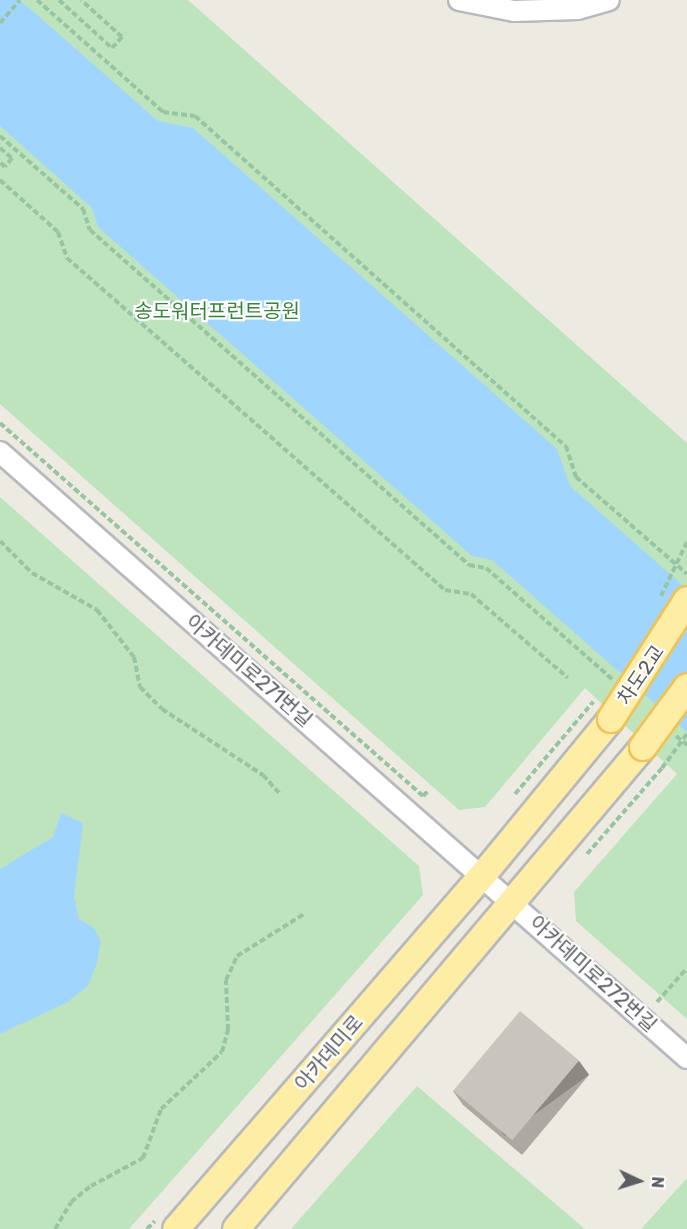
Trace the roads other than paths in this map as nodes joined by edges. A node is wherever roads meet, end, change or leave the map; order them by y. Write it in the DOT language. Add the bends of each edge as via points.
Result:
graph roads {
  1 [pos="459,0"];
  2 [pos="609,0"];
  3 [pos="0,452"];
  4 [pos="687,600"];
  5 [pos="687,687"];
  6 [pos="498,891"];
  7 [pos="687,1058"];
  8 [pos="176,1229"];
  9 [pos="236,1229"];
  1 -- 2 [label="street" via="514,11 578,9"];
  3 -- 6 [label="street, 아카데미로271번길"];
  4 -- 6 [label="main road, 차도2교, bridge" via="602,710"];
  5 -- 6 [label="main road, bridge" via="643,747"];
  6 -- 7 [label="street, 아카데미로272번길"];
  6 -- 8 [label="main road, 아카데미로"];
  6 -- 9 [label="main road"];
}
